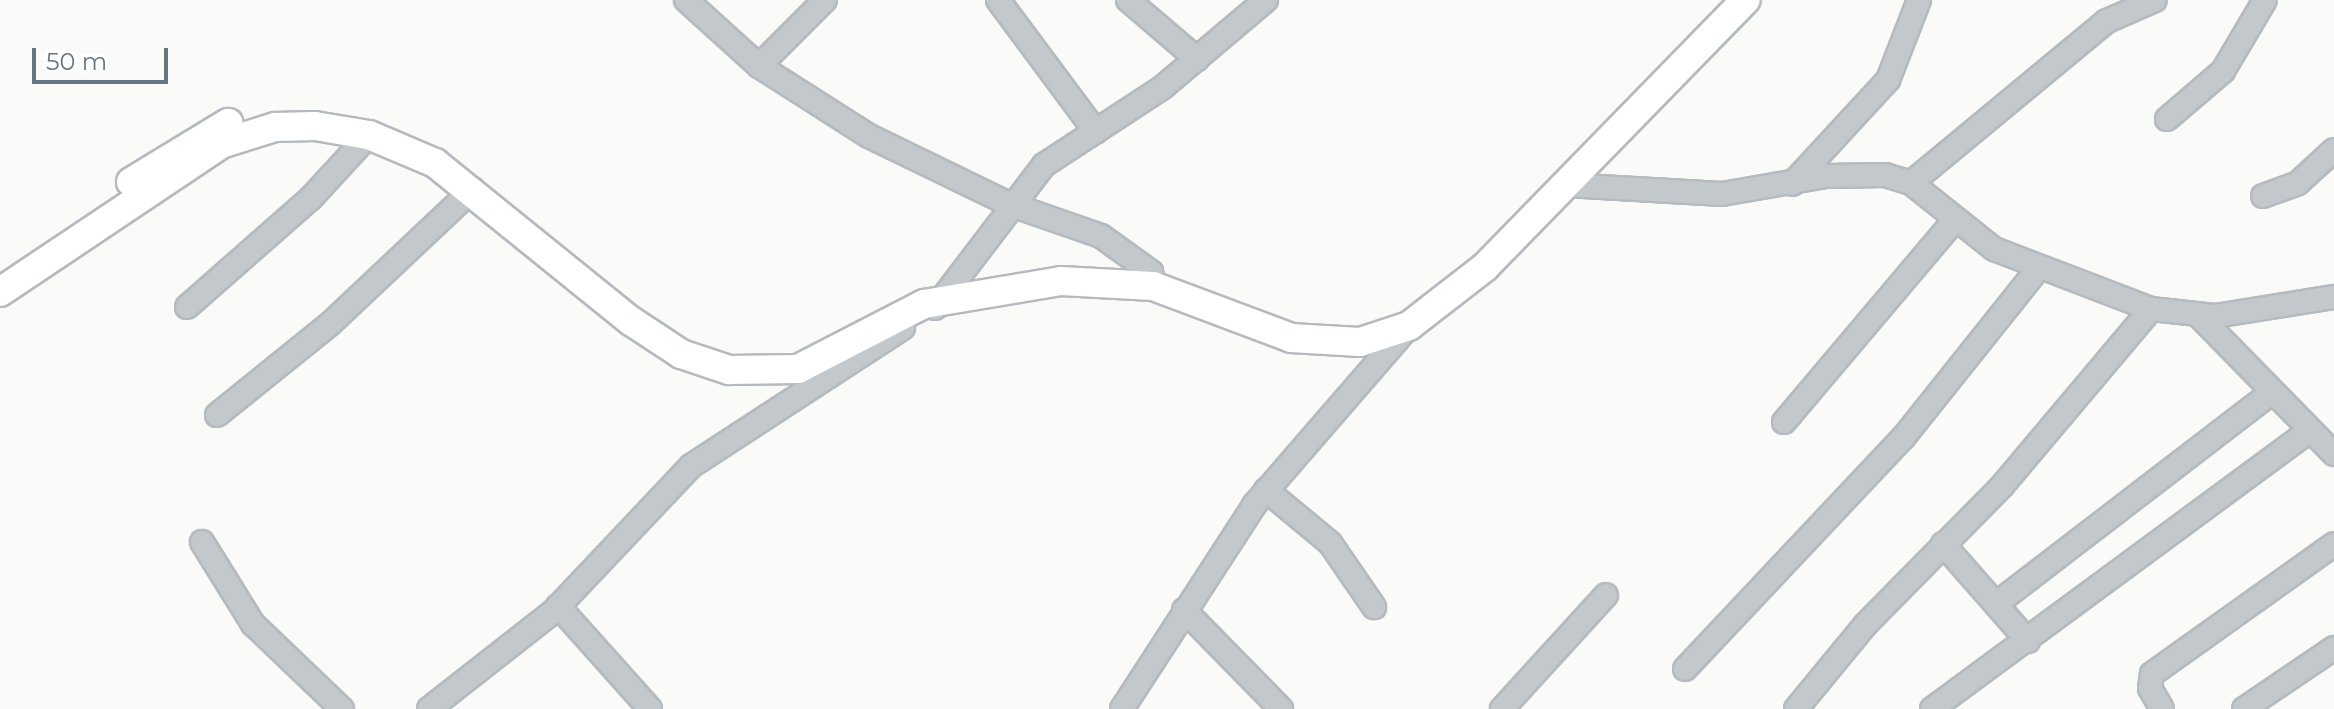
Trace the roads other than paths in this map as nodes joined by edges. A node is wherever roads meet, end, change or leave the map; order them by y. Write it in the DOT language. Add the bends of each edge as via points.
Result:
graph roads {
  1 [pos="686,0"];
  2 [pos="825,0"];
  3 [pos="998,0"];
  4 [pos="1128,0"];
  5 [pos="1266,0"];
  6 [pos="1727,0"];
  7 [pos="1746,0"];
  8 [pos="1919,0"];
  9 [pos="2155,0"];
  10 [pos="2265,0"];
  11 [pos="1197,59"];
  12 [pos="759,66"];
  13 [pos="2167,119"];
  14 [pos="1096,132"];
  15 [pos="369,135"];
  16 [pos="2334,150"];
  17 [pos="1911,183"];
  18 [pos="1792,184"];
  19 [pos="1566,185"];
  20 [pos="473,189"];
  21 [pos="2263,196"];
  22 [pos="1009,204"];
  23 [pos="1955,220"];
  24 [pos="2037,270"];
  25 [pos="0,275"];
  26 [pos="1152,279"];
  27 [pos="0,292"];
  28 [pos="950,292"];
  29 [pos="2334,297"];
  30 [pos="187,307"];
  31 [pos="2151,309"];
  32 [pos="2199,316"];
  33 [pos="1409,326"];
  34 [pos="2270,394"];
  35 [pos="217,415"];
  36 [pos="1784,422"];
  37 [pos="2309,431"];
  38 [pos="2334,454"];
  39 [pos="1266,490"];
  40 [pos="202,542"];
  41 [pos="1943,544"];
  42 [pos="2334,544"];
  43 [pos="1606,595"];
  44 [pos="1996,604"];
  45 [pos="558,606"];
  46 [pos="1374,607"];
  47 [pos="1184,610"];
  48 [pos="2028,641"];
  49 [pos="2334,648"];
  50 [pos="1685,669"];
  51 [pos="342,709"];
  52 [pos="429,709"];
  53 [pos="650,709"];
  54 [pos="1122,709"];
  55 [pos="1281,709"];
  56 [pos="1502,709"];
  57 [pos="1796,709"];
  58 [pos="1932,709"];
  59 [pos="2162,709"];
  60 [pos="2244,709"];
  1 -- 12 [label="street"];
  2 -- 12 [label="street"];
  3 -- 14 [label="street"];
  4 -- 11 [label="street"];
  5 -- 11 [label="street"];
  6 -- 26 [label="main road" via="1477,253 1404,312 1376,323 1314,327"];
  7 -- 19 [label="main road"];
  8 -- 18 [label="street" via="1888,80"];
  9 -- 17 [label="street" via="2107,21"];
  10 -- 13 [label="street" via="2223,71"];
  11 -- 14 [label="street"];
  12 -- 22 [label="street" via="869,136"];
  14 -- 22 [label="street" via="1056,155"];
  15 -- 20 [label="main road" via="435,163"];
  15 -- 27 [label="main road" via="275,127 221,144"];
  15 -- 30 [label="street"];
  16 -- 21 [label="street" via="2298,183"];
  17 -- 18 [label="street" via="1843,174"];
  17 -- 23 [label="street"];
  18 -- 19 [label="street" via="1722,194"];
  19 -- 33 [label="main road" via="1485,267"];
  20 -- 28 [label="main road" via="631,321 681,354 729,370 798,369"];
  20 -- 35 [label="street" via="331,323"];
  22 -- 26 [label="street" via="1101,236"];
  22 -- 28 [label="street"];
  23 -- 24 [label="street"];
  23 -- 36 [label="street"];
  24 -- 31 [label="street"];
  24 -- 50 [label="street" via="1903,438"];
  25 -- 28 [label="main road" via="186,143 227,123 292,112 378,123 448,152 675,335 738,358 776,360 822,348 887,311"];
  26 -- 28 [label="main road"];
  26 -- 33 [label="main road" via="1318,343 1360,342"];
  28 -- 45 [label="street" via="691,466"];
  29 -- 32 [label="street"];
  31 -- 32 [label="street"];
  31 -- 41 [label="street"];
  32 -- 34 [label="street"];
  33 -- 39 [label="street"];
  34 -- 37 [label="street"];
  34 -- 44 [label="street"];
  37 -- 38 [label="street"];
  37 -- 48 [label="street"];
  39 -- 46 [label="street" via="1331,545 1339,566"];
  39 -- 47 [label="street"];
  40 -- 51 [label="street" via="253,624"];
  41 -- 44 [label="street"];
  41 -- 57 [label="street"];
  42 -- 59 [label="street" via="2152,674 2150,688"];
  43 -- 56 [label="street"];
  44 -- 48 [label="street"];
  45 -- 52 [label="street"];
  45 -- 53 [label="street"];
  47 -- 54 [label="street"];
  47 -- 55 [label="street"];
  48 -- 58 [label="street"];
  49 -- 60 [label="street"];
}
